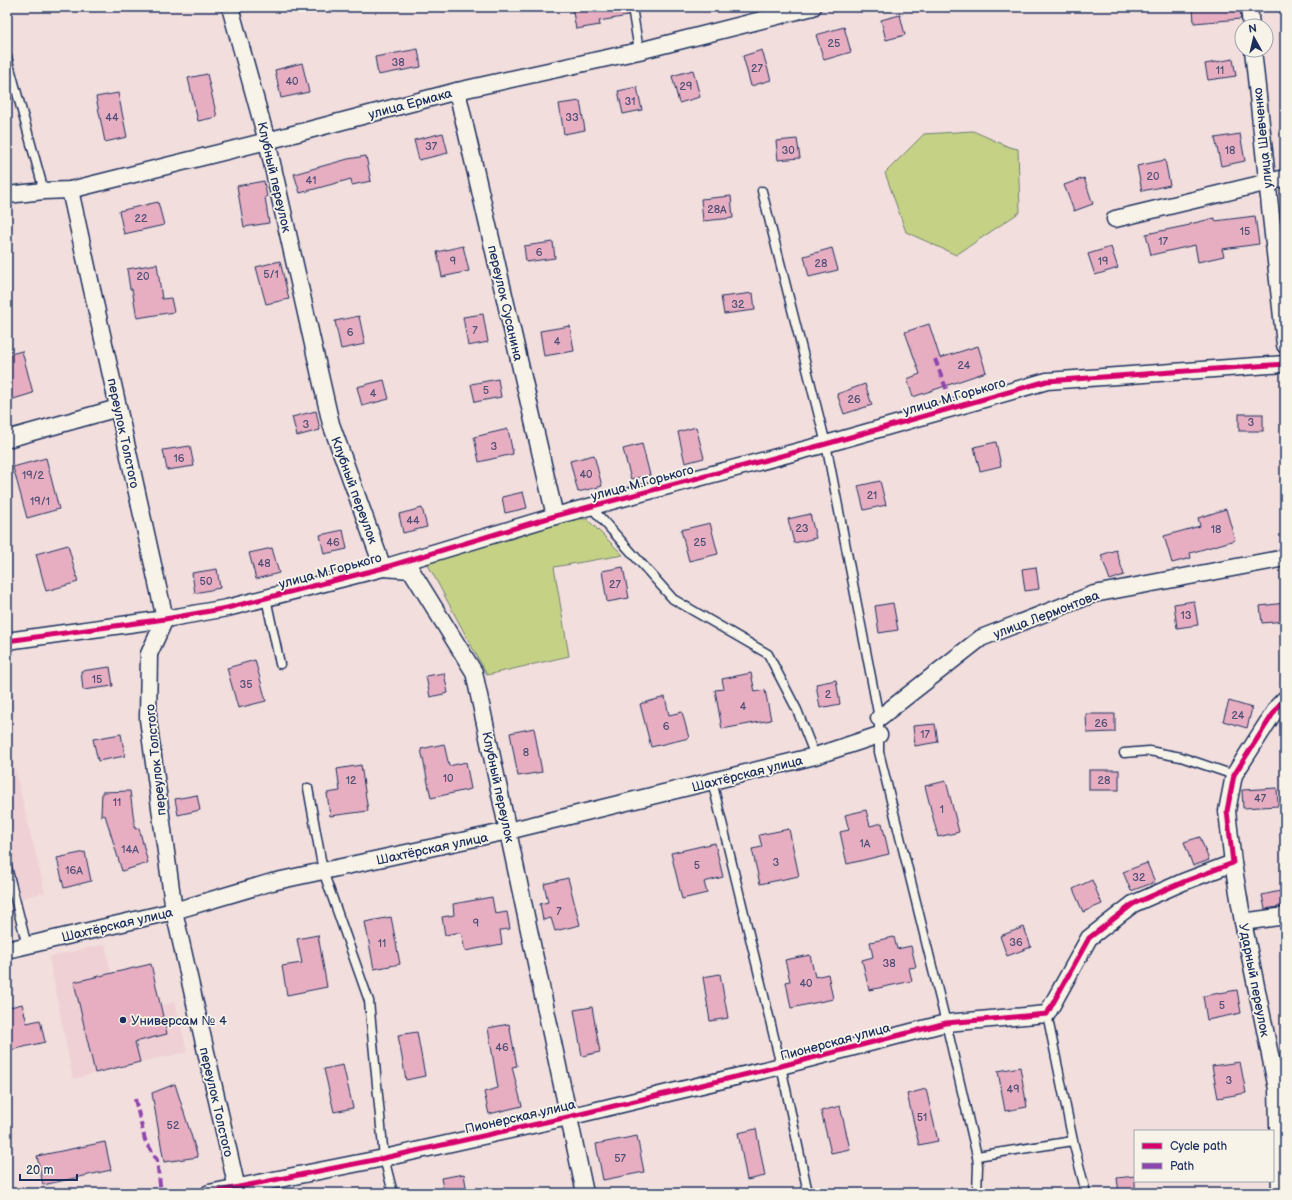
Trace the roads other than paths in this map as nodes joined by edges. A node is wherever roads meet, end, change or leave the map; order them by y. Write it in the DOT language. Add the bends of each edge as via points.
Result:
graph roads {
  1 [pos="230,7"];
  2 [pos="632,7"];
  3 [pos="812,7"];
  4 [pos="1249,7"];
  5 [pos="1250,18"];
  6 [pos="639,50"];
  7 [pos="7,57"];
  8 [pos="1254,58"];
  9 [pos="457,91"];
  10 [pos="267,141"];
  11 [pos="1285,178"];
  12 [pos="1267,182"];
  13 [pos="70,190"];
  14 [pos="44,191"];
  15 [pos="762,191"];
  16 [pos="7,195"];
  17 [pos="1115,219"];
  18 [pos="1285,345"];
  19 [pos="1285,364"];
  20 [pos="118,408"];
  21 [pos="7,439"];
  22 [pos="826,444"];
  23 [pos="591,507"];
  24 [pos="555,516"];
  25 [pos="1285,558"];
  26 [pos="383,568"];
  27 [pos="266,598"];
  28 [pos="165,619"];
  29 [pos="7,641"];
  30 [pos="280,664"];
  31 [pos="1285,699"];
  32 [pos="879,718"];
  33 [pos="879,735"];
  34 [pos="1124,753"];
  35 [pos="815,756"];
  36 [pos="1234,775"];
  37 [pos="712,781"];
  38 [pos="308,788"];
  39 [pos="508,831"];
  40 [pos="1233,863"];
  41 [pos="7,867"];
  42 [pos="323,871"];
  43 [pos="174,911"];
  44 [pos="1285,916"];
  45 [pos="1244,922"];
  46 [pos="27,946"];
  47 [pos="7,950"];
  48 [pos="1047,1014"];
  49 [pos="946,1023"];
  50 [pos="781,1066"];
  51 [pos="568,1117"];
  52 [pos="1073,1142"];
  53 [pos="977,1156"];
  54 [pos="384,1158"];
  55 [pos="237,1190"];
  56 [pos="209,1193"];
  57 [pos="392,1193"];
  58 [pos="585,1193"];
  59 [pos="808,1193"];
  60 [pos="978,1193"];
  61 [pos="1086,1193"];
  62 [pos="1280,1193"];
  1 -- 10 [label="street, Клубный переулок"];
  2 -- 6 [label="lane"];
  3 -- 6 [label="street, улица Ермака"];
  4 -- 5 [label="street"];
  6 -- 9 [label="street, улица Ермака"];
  7 -- 14 [label="lane"];
  8 -- 12 [label="street, улица Шевченко"];
  9 -- 10 [label="street, улица Ермака"];
  9 -- 24 [label="street, переулок Сусанина"];
  10 -- 13 [label="street, улица Ермака"];
  10 -- 26 [label="street, Клубный переулок" via="331,424"];
  11 -- 12 [label="street"];
  12 -- 17 [label="street"];
  12 -- 18 [label="street, улица Шевченко"];
  13 -- 14 [label="street, улица Ермака"];
  13 -- 20 [label="street, переулок Толстого"];
  14 -- 16 [label="street, улица Ермака"];
  15 -- 22 [label="lane"];
  19 -- 22 [label="street, улица М.Горького" via="1046,381"];
  20 -- 21 [label="street"];
  20 -- 28 [label="street, переулок Толстого"];
  22 -- 23 [label="street, улица М.Горького"];
  22 -- 32 [label="lane"];
  23 -- 24 [label="street, улица М.Горького"];
  23 -- 35 [label="lane" via="673,599 768,654 797,710"];
  24 -- 26 [label="street, улица М.Горького"];
  25 -- 32 [label="street, улица Лермонтова" via="1094,594 981,638"];
  26 -- 27 [label="street, улица М.Горького"];
  26 -- 39 [label="street, Клубный переулок" via="411,570 474,672"];
  27 -- 28 [label="street, улица М.Горького"];
  27 -- 30 [label="lane"];
  28 -- 29 [label="street, улица М.Горького"];
  28 -- 43 [label="street, переулок Толстого" via="149,654 148,718"];
  31 -- 36 [label="street"];
  32 -- 33 [label="lane"];
  33 -- 35 [label="street, Шахтёрская улица"];
  33 -- 49 [label="lane" via="878,752"];
  34 -- 36 [label="lane" via="1149,751"];
  35 -- 37 [label="street, Шахтёрская улица"];
  36 -- 40 [label="street" via="1227,811"];
  37 -- 39 [label="street, Шахтёрская улица"];
  37 -- 50 [label="lane"];
  38 -- 42 [label="lane"];
  39 -- 42 [label="street, Шахтёрская улица"];
  39 -- 51 [label="street, Клубный переулок"];
  40 -- 45 [label="street, Ударный переулок"];
  40 -- 48 [label="street" via="1133,904 1089,938"];
  41 -- 46 [label="lane"];
  42 -- 43 [label="street, Шахтёрская улица" via="272,882"];
  42 -- 54 [label="lane" via="369,1002"];
  43 -- 46 [label="street, Шахтёрская улица"];
  43 -- 55 [label="street, переулок Толстого"];
  44 -- 45 [label="street"];
  45 -- 62 [label="street, Ударный переулок" via="1277,1089"];
  46 -- 47 [label="street, Шахтёрская улица"];
  48 -- 49 [label="street, Пионерская улица"];
  48 -- 52 [label="lane"];
  49 -- 50 [label="street, Пионерская улица"];
  49 -- 53 [label="lane"];
  50 -- 51 [label="street, Пионерская улица"];
  50 -- 59 [label="lane"];
  51 -- 54 [label="street, Пионерская улица"];
  51 -- 58 [label="street, Клубный переулок"];
  52 -- 53 [label="lane"];
  52 -- 61 [label="lane"];
  53 -- 60 [label="lane"];
  54 -- 55 [label="street, Пионерская улица"];
  54 -- 57 [label="lane"];
  55 -- 56 [label="street, Пионерская улица"];
}
